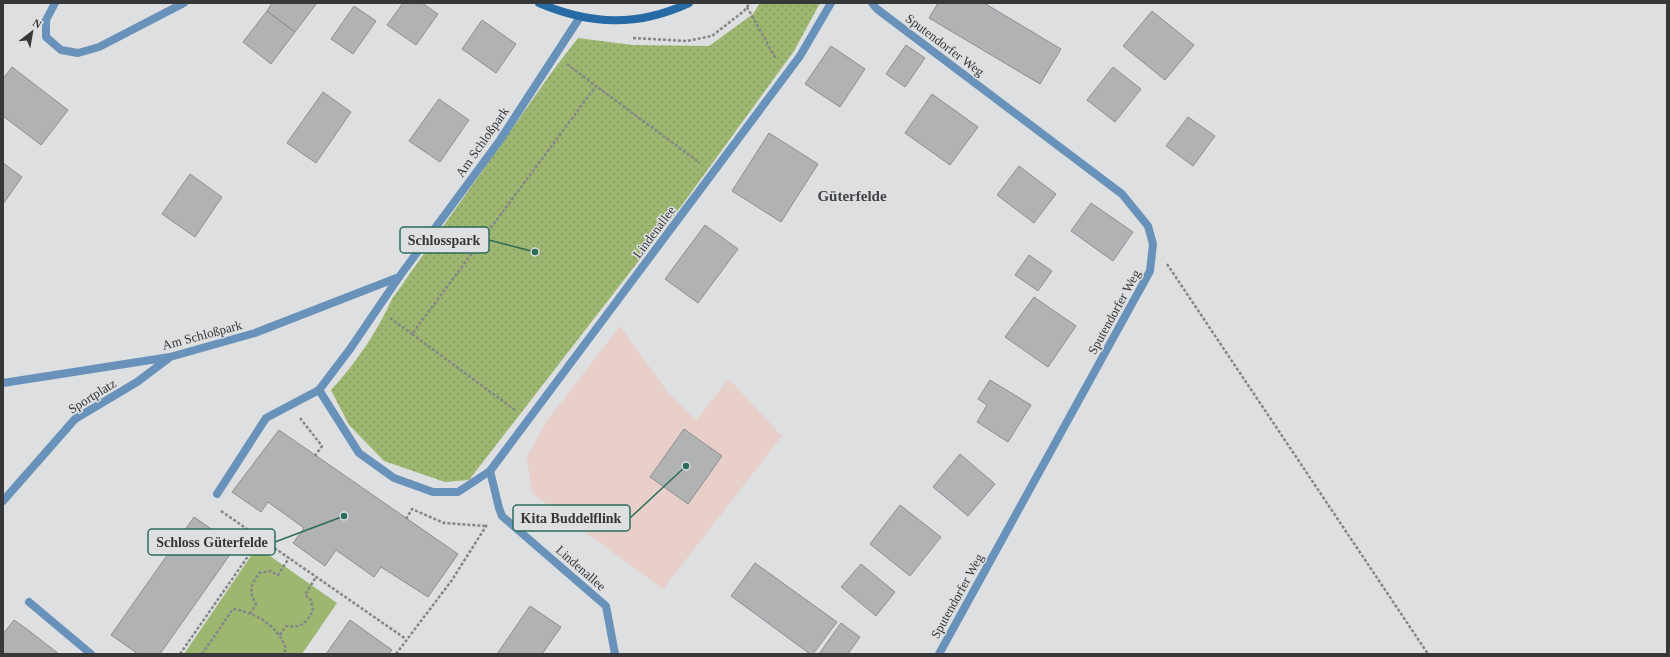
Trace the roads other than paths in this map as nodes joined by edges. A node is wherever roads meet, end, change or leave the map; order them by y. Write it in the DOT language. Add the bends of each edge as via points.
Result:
graph roads {
  1 [pos="55,3"];
  2 [pos="184,3"];
  3 [pos="539,3"];
  4 [pos="689,3"];
  5 [pos="831,3"];
  6 [pos="872,3"];
  7 [pos="580,17"];
  8 [pos="398,277"];
  9 [pos="170,357"];
  10 [pos="3,383"];
  11 [pos="319,390"];
  12 [pos="490,471"];
  13 [pos="217,494"];
  14 [pos="3,501"];
  15 [pos="29,602"];
  16 [pos="91,654"];
  17 [pos="615,654"];
  18 [pos="939,654"];
  1 -- 2 [label="street" via="46,20 46,37 61,50 78,53 99,47"];
  3 -- 7 [label="main road" via="559,12"];
  4 -- 7 [label="main road" via="644,18 619,20"];
  5 -- 12 [label="street, Lindenallee" via="800,56"];
  6 -- 18 [label="street, Sputendorfer Weg" via="1122,194 1148,226 1153,244 1150,272"];
  7 -- 8 [label="street, Am Schloßpark" via="500,140"];
  8 -- 9 [label="street, Am Schloßpark" via="255,333"];
  8 -- 11 [label="street, Am Schloßpark"];
  9 -- 10 [label="street, Am Schloßpark"];
  9 -- 14 [label="street, Sportplatz" via="137,382 75,419"];
  11 -- 12 [label="street, Lindenallee" via="359,453 394,478 433,492 458,492"];
  11 -- 13 [label="street" via="266,418"];
  12 -- 17 [label="street, Lindenallee" via="502,516 606,606"];
  15 -- 16 [label="street"];
}
